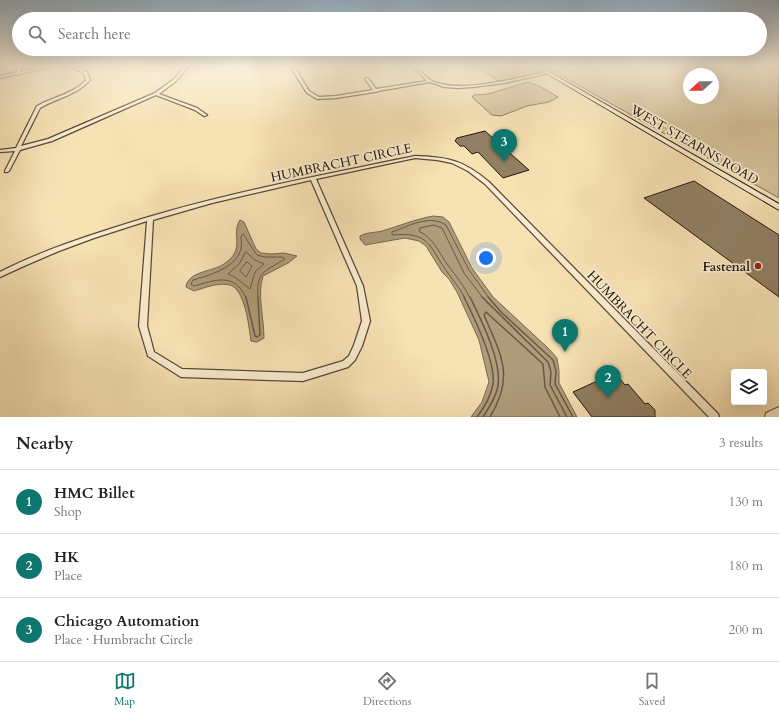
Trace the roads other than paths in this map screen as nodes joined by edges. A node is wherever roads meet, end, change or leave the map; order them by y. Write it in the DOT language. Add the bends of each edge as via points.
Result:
graph roads {
  1 [pos="83,85"];
  2 [pos="168,85"];
  3 [pos="304,85"];
  4 [pos="372,85"];
  5 [pos="406,85"];
  6 [pos="444,85"];
  7 [pos="473,85"];
  8 [pos="569,85"];
  9 [pos="376,91"];
  10 [pos="156,94"];
  11 [pos="205,115"];
  12 [pos="17,149"];
  13 [pos="0,151"];
  14 [pos="7,171"];
  15 [pos="313,179"];
  16 [pos="779,207"];
  17 [pos="150,218"];
  18 [pos="0,275"];
  19 [pos="779,412"];
  20 [pos="715,417"];
  21 [pos="770,417"];
  1 -- 12 [label="street" via="38,107"];
  2 -- 10 [label="street"];
  3 -- 9 [label="street" via="308,92 318,98 336,98"];
  4 -- 9 [label="street"];
  5 -- 9 [label="street"];
  6 -- 7 [label="street"];
  8 -- 16 [label="main road, WEST STEARNS ROAD"];
  10 -- 11 [label="street"];
  10 -- 12 [label="street" via="54,139"];
  12 -- 13 [label="street"];
  12 -- 14 [label="street"];
  15 -- 17 [label="street, HUMBRACHT CIRCLE"];
  15 -- 17 [label="street" via="360,286 366,321 352,358 345,364 303,377 181,373 151,354 143,326"];
  15 -- 20 [label="street, HUMBRACHT CIRCLE" via="415,157 452,160 472,170"];
  17 -- 18 [label="street, HUMBRACHT CIRCLE" via="74,244"];
  19 -- 21 [label="street"];
}
